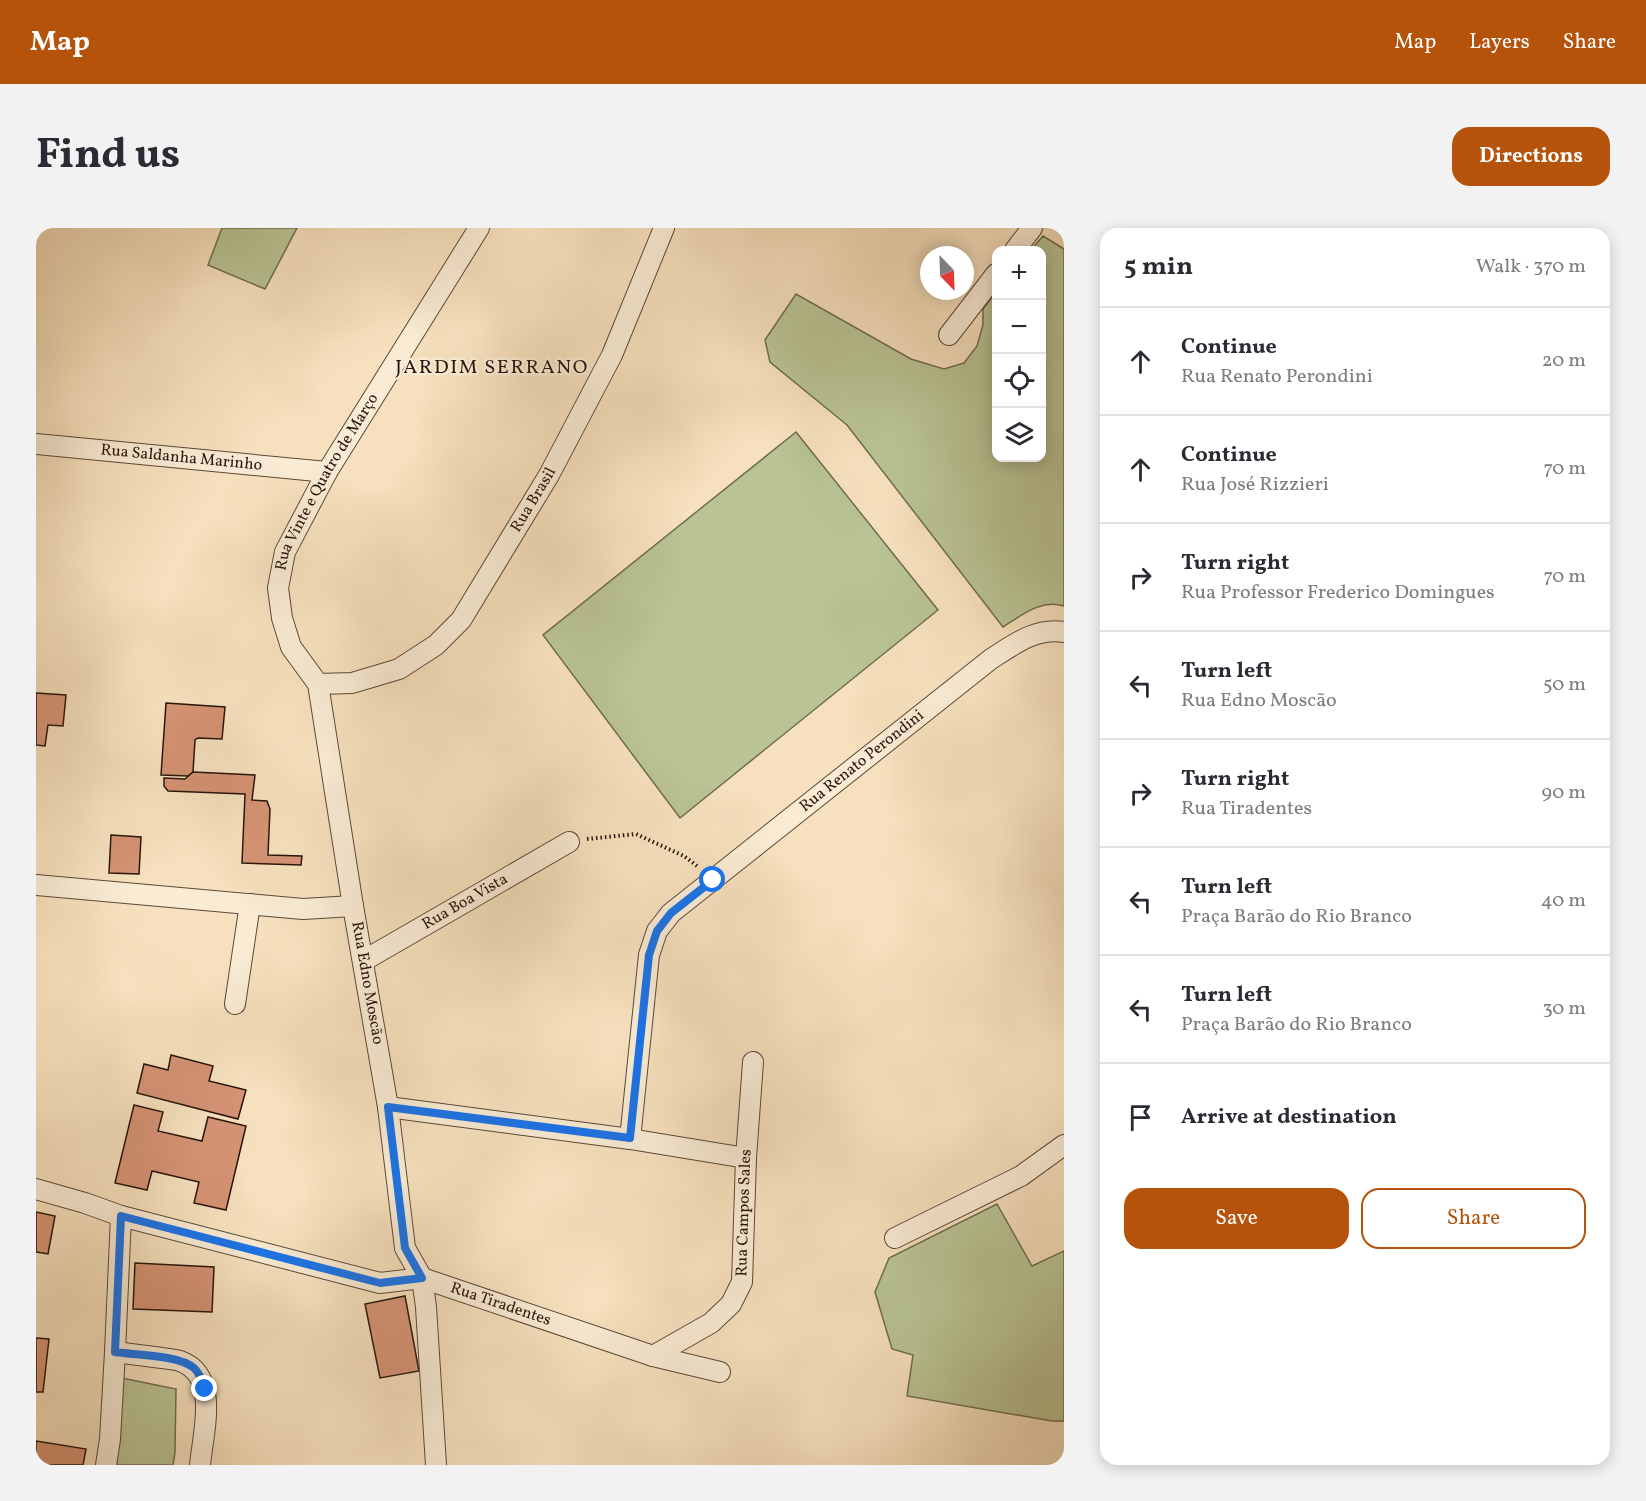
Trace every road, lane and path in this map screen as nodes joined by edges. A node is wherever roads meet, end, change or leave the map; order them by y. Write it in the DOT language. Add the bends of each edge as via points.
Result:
graph roads {
  1 [pos="479,228"];
  2 [pos="663,228"];
  3 [pos="1032,228"];
  4 [pos="1018,246"];
  5 [pos="992,279"];
  6 [pos="949,335"];
  7 [pos="36,444"];
  8 [pos="327,472"];
  9 [pos="1064,632"];
  10 [pos="318,684"];
  11 [pos="569,842"];
  12 [pos="713,880"];
  13 [pos="36,885"];
  14 [pos="250,904"];
  15 [pos="353,906"];
  16 [pos="363,961"];
  17 [pos="235,1004"];
  18 [pos="753,1062"];
  19 [pos="388,1107"];
  20 [pos="630,1138"];
  21 [pos="1064,1145"];
  22 [pos="746,1158"];
  23 [pos="36,1189"];
  24 [pos="121,1216"];
  25 [pos="895,1238"];
  26 [pos="422,1278"];
  27 [pos="115,1352"];
  28 [pos="653,1356"];
  29 [pos="720,1372"];
  30 [pos="106,1465"];
  31 [pos="200,1465"];
  32 [pos="436,1465"];
  1 -- 8 [label="street, Rua Vinte e Quatro de Março"];
  2 -- 10 [label="street, Rua Brasil" via="612,355 549,475 460,620 436,645 399,669 352,683"];
  3 -- 4 [label="street"];
  5 -- 6 [label="street"];
  7 -- 8 [label="street, Rua Saldanha Marinho"];
  8 -- 10 [label="street, Rua Vinte e Quatro de Março" via="285,552 278,588 291,647"];
  9 -- 12 [label="street, Rua Renato Perondini" via="1054,630 1023,638 991,659"];
  10 -- 15 [label="street, Rua Edno Moscão"];
  11 -- 12 [label="path" via="636,834 684,856"];
  11 -- 16 [label="street, Rua Boa Vista"];
  12 -- 20 [label="street, Rua Renato Perondini" via="671,913 657,931 649,955"];
  13 -- 14 [label="street"];
  14 -- 15 [label="street" via="303,909"];
  14 -- 17 [label="street"];
  15 -- 16 [label="street, Rua Edno Moscão"];
  16 -- 19 [label="street, Rua Edno Moscão"];
  18 -- 22 [label="street, Rua Campos Sales"];
  19 -- 20 [label="street"];
  19 -- 26 [label="street, Rua Edno Moscão" via="405,1248"];
  20 -- 22 [label="street"];
  21 -- 25 [label="street" via="1021,1176"];
  22 -- 28 [label="street, Rua Campos Sales" via="742,1282 731,1304 711,1323"];
  23 -- 24 [label="street, Rua Tiradentes"];
  24 -- 26 [label="street, Rua Tiradentes" via="380,1283"];
  24 -- 27 [label="street"];
  26 -- 28 [label="street, Rua Tiradentes"];
  26 -- 32 [label="street"];
  27 -- 30 [label="street"];
  27 -- 31 [label="street" via="179,1360 200,1375 206,1405"];
  28 -- 29 [label="street, Rua Tiradentes"];
}
